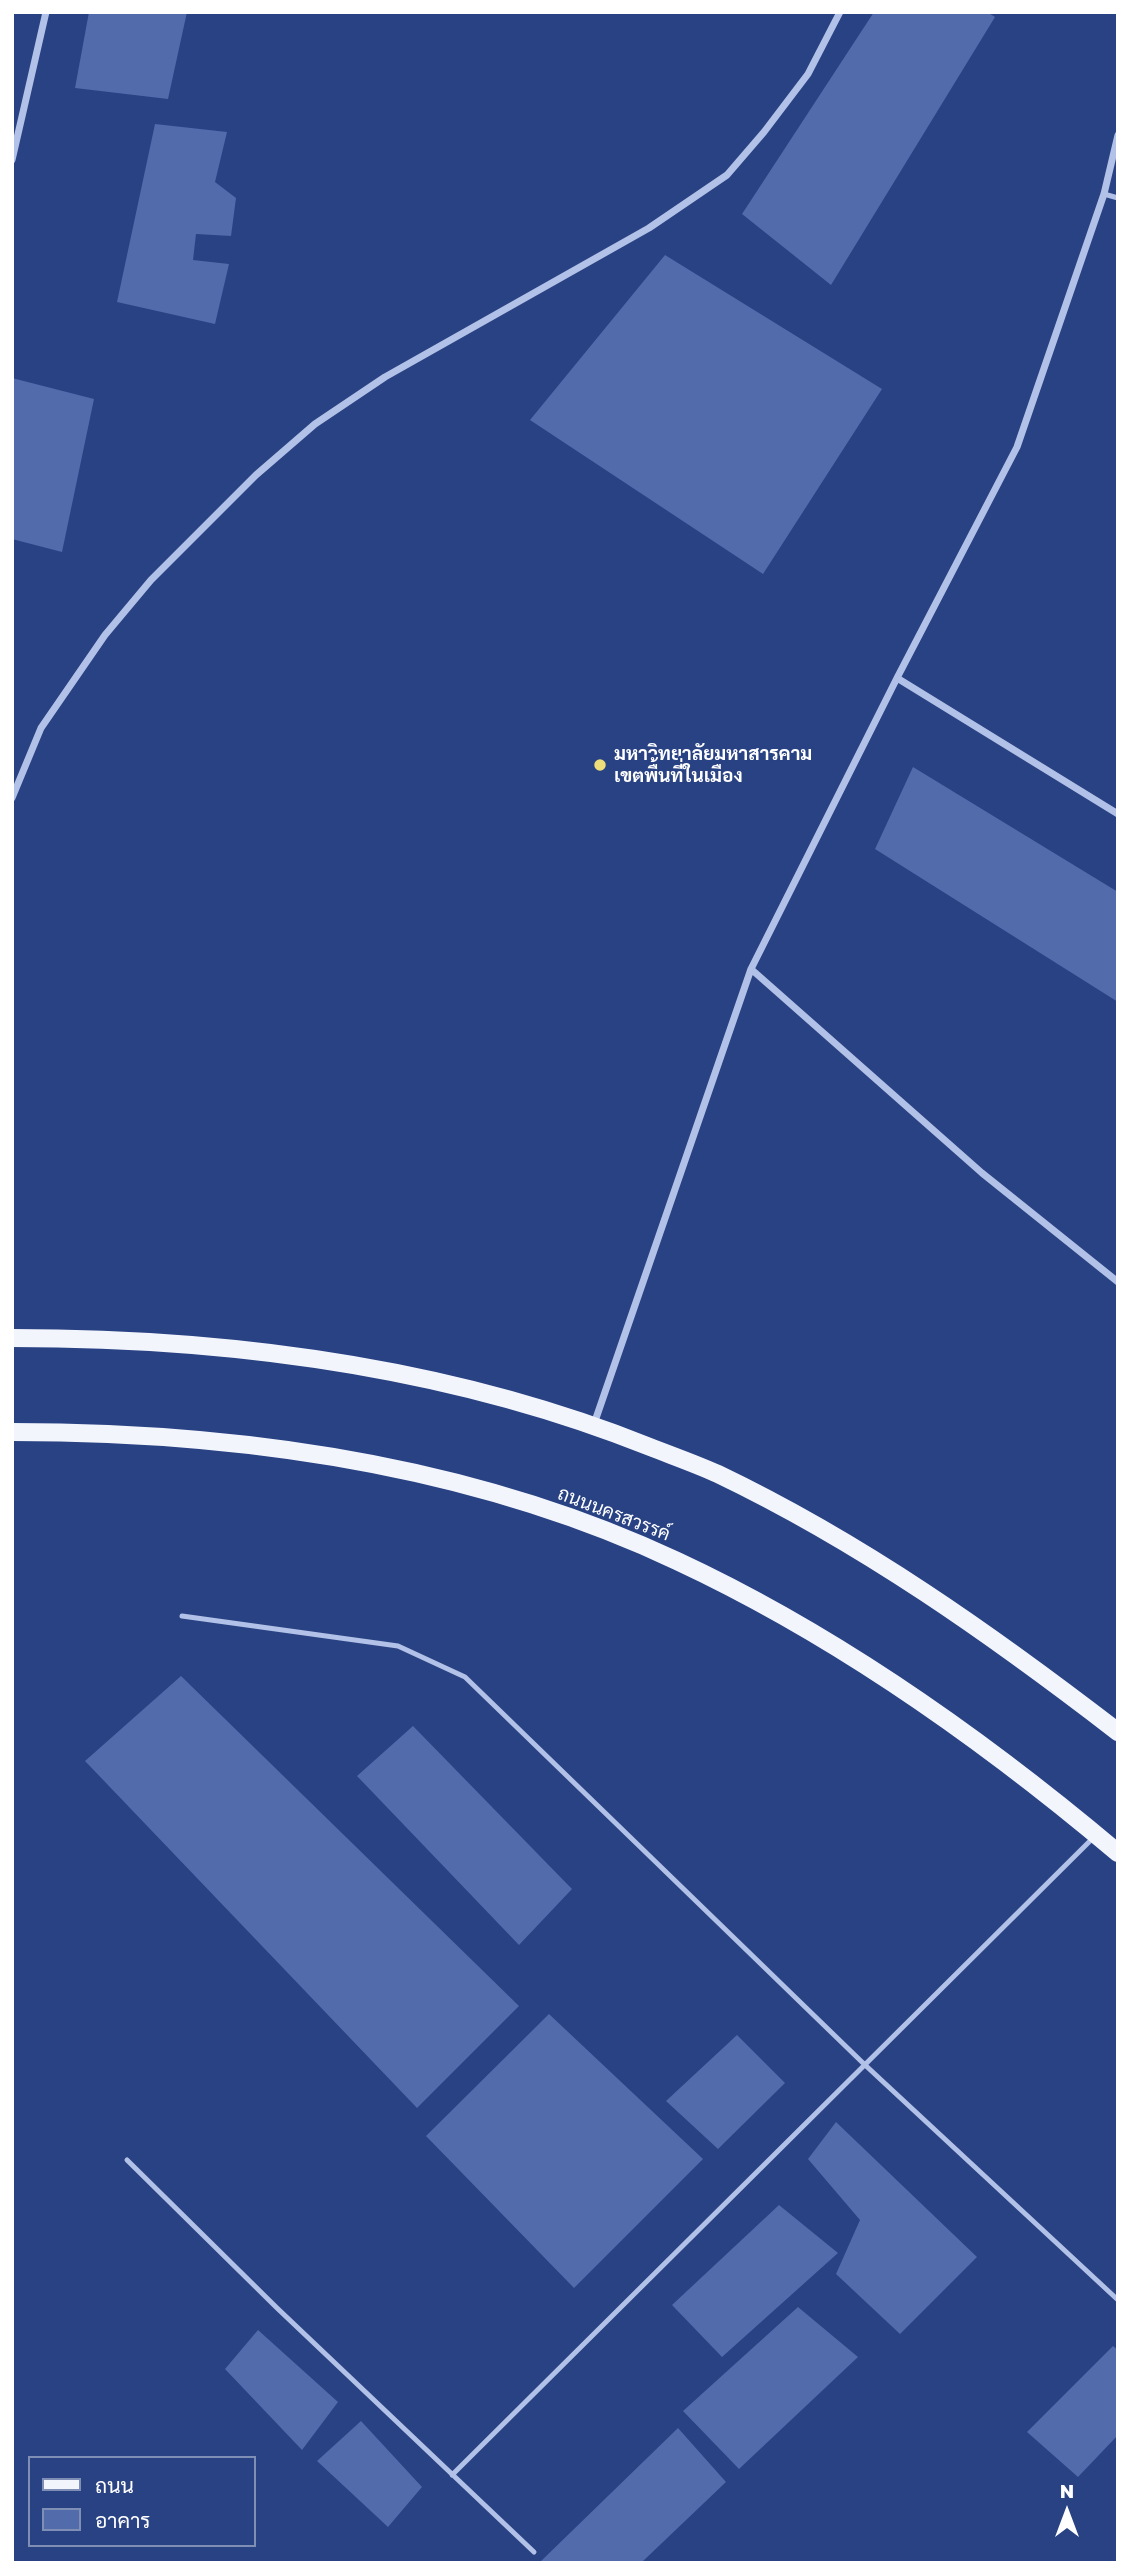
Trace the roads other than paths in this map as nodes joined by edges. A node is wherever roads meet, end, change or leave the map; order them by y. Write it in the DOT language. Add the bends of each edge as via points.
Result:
graph roads {
  1 [pos="46,12"];
  2 [pos="840,12"];
  3 [pos="1118,135"];
  4 [pos="12,160"];
  5 [pos="1104,194"];
  6 [pos="1118,198"];
  7 [pos="897,678"];
  8 [pos="12,798"];
  9 [pos="1118,814"];
  10 [pos="751,969"];
  11 [pos="1118,1282"];
  12 [pos="12,1338"];
  13 [pos="593,1425"];
  14 [pos="12,1432"];
  15 [pos="182,1616"];
  16 [pos="1118,1732"];
  17 [pos="1096,1835"];
  18 [pos="1118,1853"];
  19 [pos="864,2064"];
  20 [pos="127,2160"];
  21 [pos="1118,2300"];
  22 [pos="452,2475"];
  23 [pos="534,2552"];
  1 -- 4 [label="street"];
  2 -- 8 [label="street" via="808,74 727,175 649,228 384,377 315,424 256,475 150,580 105,635 41,728"];
  3 -- 5 [label="street"];
  5 -- 6 [label="lane"];
  5 -- 7 [label="street" via="1017,447"];
  7 -- 9 [label="street"];
  7 -- 10 [label="street"];
  10 -- 11 [label="street" via="982,1173"];
  10 -- 13 [label="street"];
  12 -- 13 [label="main road" via="111,1339 345,1362 469,1388"];
  13 -- 16 [label="main road" via="716,1474 834,1535 945,1604"];
  14 -- 17 [label="main road, ถนนนครสวรรค์" via="94,1432 330,1455 446,1480 562,1514 676,1560 786,1617 892,1683"];
  15 -- 19 [label="lane" via="398,1646 465,1677"];
  17 -- 18 [label="main road, ถนนนครสวรรค์"];
  17 -- 19 [label="lane"];
  19 -- 21 [label="lane"];
  19 -- 22 [label="lane"];
  20 -- 22 [label="lane"];
  22 -- 23 [label="lane"];
}
